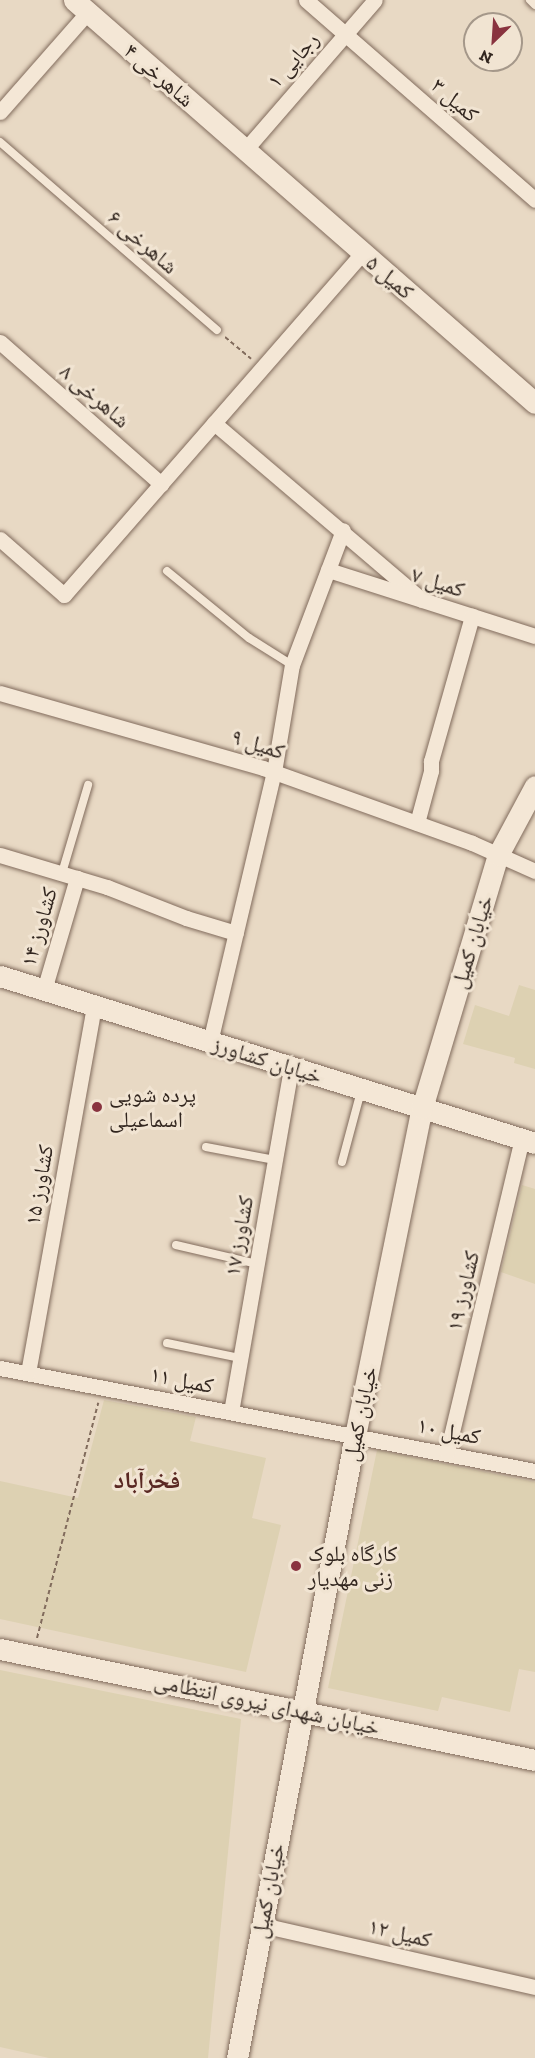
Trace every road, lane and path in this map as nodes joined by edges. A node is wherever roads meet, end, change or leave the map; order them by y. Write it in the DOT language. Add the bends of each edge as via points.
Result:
graph roads {
  1 [pos="306,0"];
  2 [pos="375,0"];
  3 [pos="530,0"];
  4 [pos="535,5"];
  5 [pos="81,6"];
  6 [pos="345,34"];
  7 [pos="0,112"];
  8 [pos="0,142"];
  9 [pos="244,150"];
  10 [pos="535,200"];
  11 [pos="362,253"];
  12 [pos="217,330"];
  13 [pos="0,342"];
  14 [pos="262,369"];
  15 [pos="535,403"];
  16 [pos="214,423"];
  17 [pos="161,484"];
  18 [pos="343,530"];
  19 [pos="0,539"];
  20 [pos="328,570"];
  21 [pos="166,571"];
  22 [pos="422,600"];
  23 [pos="472,616"];
  24 [pos="535,636"];
  25 [pos="292,665"];
  26 [pos="1,696"];
  27 [pos="274,772"];
  28 [pos="88,785"];
  29 [pos="535,786"];
  30 [pos="417,823"];
  31 [pos="0,855"];
  32 [pos="498,855"];
  33 [pos="535,871"];
  34 [pos="69,875"];
  35 [pos="236,933"];
  36 [pos="0,976"];
  37 [pos="44,990"];
  38 [pos="94,1006"];
  39 [pos="210,1042"];
  40 [pos="291,1067"];
  41 [pos="362,1089"];
  42 [pos="422,1108"];
  43 [pos="529,1141"];
  44 [pos="206,1147"];
  45 [pos="275,1160"];
  46 [pos="342,1162"];
  47 [pos="176,1245"];
  48 [pos="257,1264"];
  49 [pos="166,1343"];
  50 [pos="240,1358"];
  51 [pos="0,1368"];
  52 [pos="28,1373"];
  53 [pos="102,1387"];
  54 [pos="231,1412"];
  55 [pos="355,1436"];
  56 [pos="447,1453"];
  57 [pos="535,1471"];
  58 [pos="0,1649"];
  59 [pos="32,1656"];
  60 [pos="302,1712"];
  61 [pos="535,1760"];
  62 [pos="262,1925"];
  63 [pos="532,1986"];
  64 [pos="237,2058"];
  1 -- 6 [label="street, کمیل ۳"];
  2 -- 6 [label="street, رجایی ۱"];
  3 -- 4 [label="lane"];
  5 -- 7 [label="street"];
  5 -- 9 [label="street, شاهرخی ۴"];
  6 -- 9 [label="street, رجایی ۱"];
  6 -- 10 [label="street, کمیل ۳"];
  8 -- 12 [label="lane, شاهرخی ۶"];
  9 -- 11 [label="street, کمیل ۵"];
  11 -- 14 [label="street"];
  11 -- 15 [label="street, کمیل ۵"];
  12 -- 14 [label="path"];
  13 -- 17 [label="street, شاهرخی ۸"];
  14 -- 16 [label="street"];
  16 -- 17 [label="street"];
  16 -- 18 [label="street"];
  17 -- 19 [label="street" via="64,595"];
  18 -- 20 [label="street"];
  18 -- 22 [label="street"];
  20 -- 22 [label="street, کمیل ۷"];
  20 -- 25 [label="street"];
  21 -- 25 [label="lane" via="249,638"];
  22 -- 23 [label="street, کمیل ۷"];
  23 -- 24 [label="street, کمیل ۷"];
  23 -- 30 [label="street"];
  25 -- 27 [label="street"];
  26 -- 27 [label="street, کمیل ۹"];
  27 -- 30 [label="street, کمیل ۹"];
  27 -- 35 [label="street"];
  28 -- 34 [label="lane"];
  29 -- 32 [label="street, خیابان کمیل"];
  30 -- 32 [label="street, کمیل ۹"];
  31 -- 34 [label="street"];
  32 -- 33 [label="street, کمیل ۹"];
  32 -- 42 [label="street, خیابان کمیل"];
  34 -- 35 [label="street"];
  34 -- 37 [label="street, کشاورز ۱۴"];
  35 -- 39 [label="street"];
  36 -- 37 [label="street, خیابان کشاورز"];
  37 -- 38 [label="street, خیابان کشاورز"];
  38 -- 39 [label="street, خیابان کشاورز"];
  38 -- 52 [label="street, کشاورز ۱۵"];
  39 -- 40 [label="street, خیابان کشاورز"];
  40 -- 41 [label="street, خیابان کشاورز"];
  40 -- 45 [label="street, کشاورز ۱۷"];
  41 -- 42 [label="street, خیابان کشاورز"];
  41 -- 46 [label="lane"];
  42 -- 43 [label="street, خیابان کشاورز"];
  42 -- 55 [label="street, خیابان کمیل"];
  43 -- 56 [label="street, کشاورز ۱۹"];
  44 -- 45 [label="lane"];
  45 -- 48 [label="street, کشاورز ۱۷"];
  47 -- 48 [label="lane"];
  48 -- 50 [label="street, کشاورز ۱۷"];
  49 -- 50 [label="lane"];
  50 -- 54 [label="street, کشاورز ۱۷"];
  51 -- 52 [label="street, کمیل ۱۱"];
  52 -- 53 [label="street, کمیل ۱۱"];
  53 -- 54 [label="street, کمیل ۱۱"];
  53 -- 59 [label="path"];
  54 -- 55 [label="street, کمیل ۱۱"];
  55 -- 56 [label="street, کمیل ۱۰"];
  55 -- 60 [label="street, خیابان کمیل"];
  56 -- 57 [label="street, کمیل ۱۰"];
  58 -- 59 [label="street, خیابان شهدای نیروی انتظامی"];
  59 -- 60 [label="street, خیابان شهدای نیروی انتظامی"];
  60 -- 61 [label="street, خیابان شهدای نیروی انتظامی"];
  60 -- 62 [label="street, خیابان کمیل"];
  62 -- 63 [label="street, کمیل ۱۲"];
  62 -- 64 [label="street, خیابان کمیل"];
}
